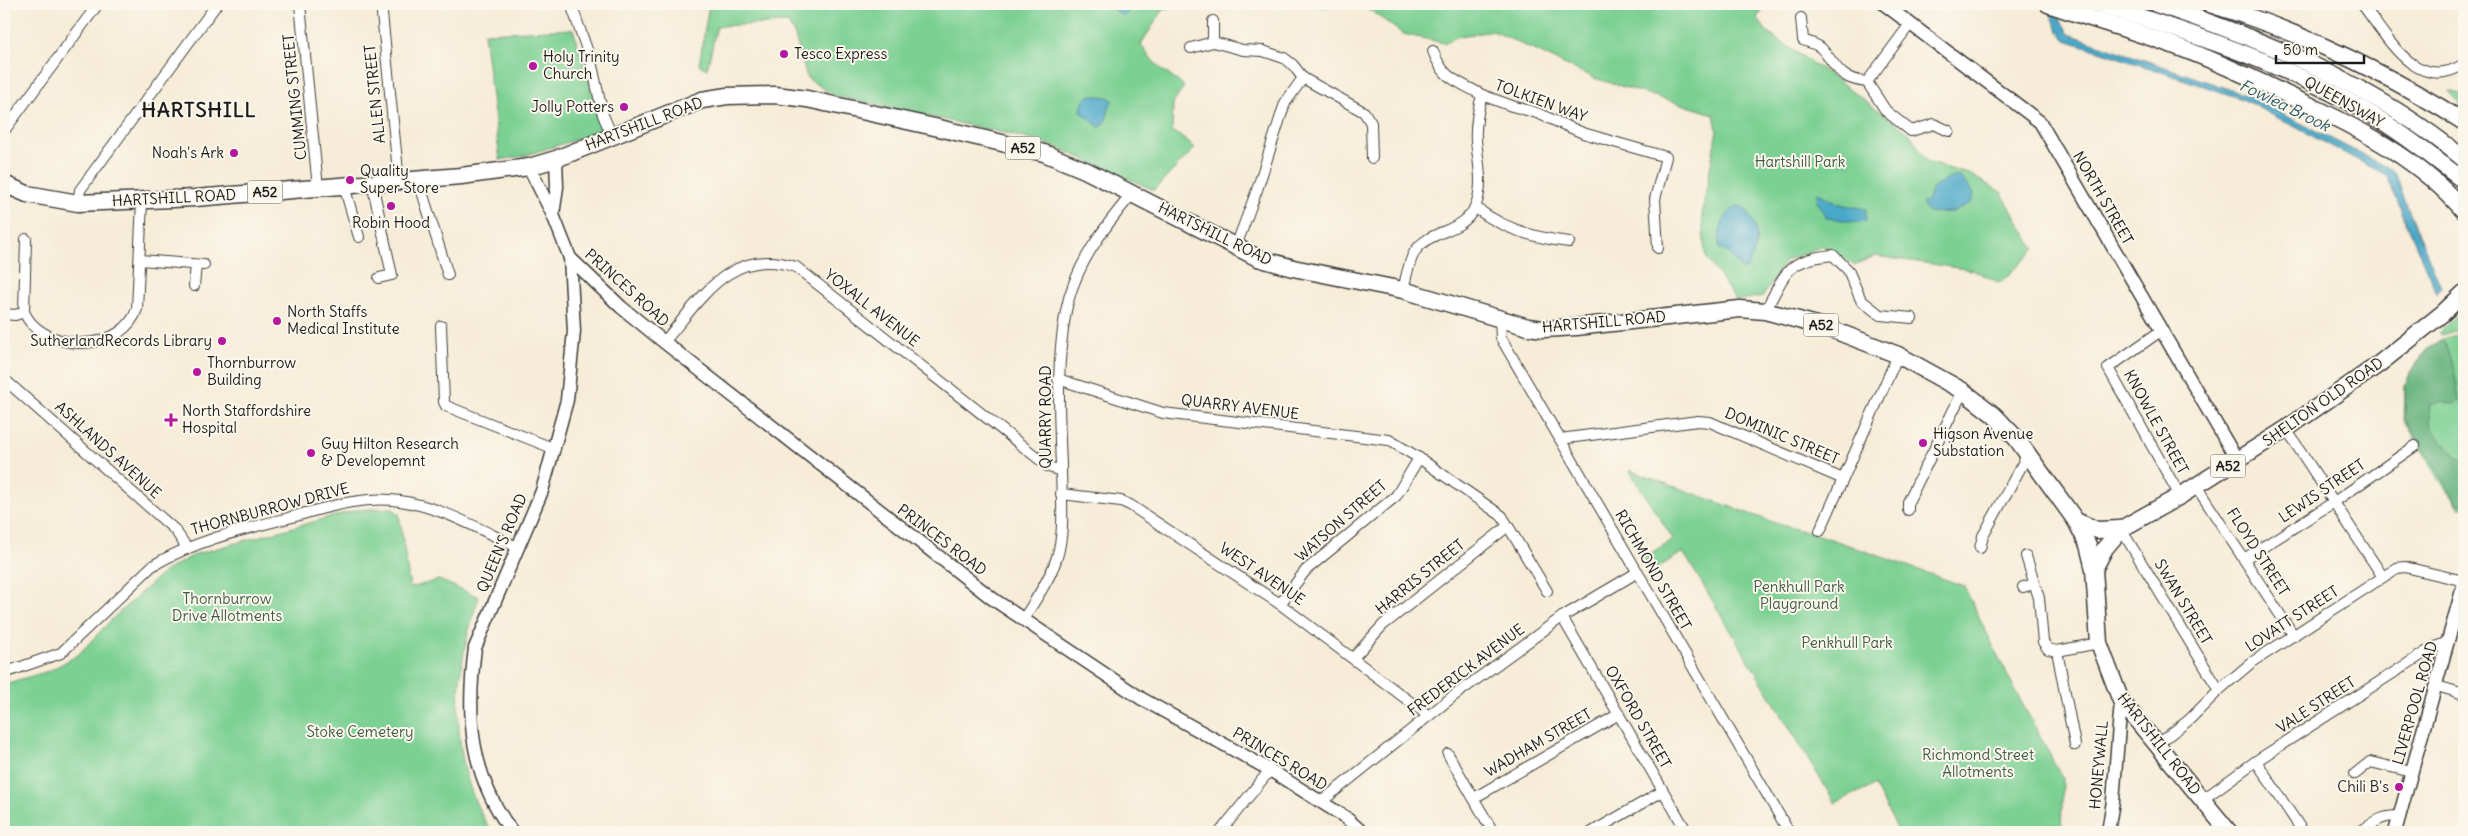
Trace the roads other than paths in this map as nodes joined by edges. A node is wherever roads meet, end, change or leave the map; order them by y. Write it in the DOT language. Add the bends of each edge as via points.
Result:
graph roads {
  1 [pos="98,4"];
  2 [pos="217,4"];
  3 [pos="300,4"];
  4 [pos="381,4"];
  5 [pos="571,4"];
  6 [pos="1884,4"];
  7 [pos="2048,4"];
  8 [pos="2099,4"];
  9 [pos="2156,4"];
  10 [pos="2210,4"];
  11 [pos="2362,4"];
  12 [pos="1801,18"];
  13 [pos="1213,21"];
  14 [pos="1910,24"];
  15 [pos="1213,42"];
  16 [pos="1191,48"];
  17 [pos="1433,51"];
  18 [pos="2464,64"];
  19 [pos="1303,78"];
  20 [pos="1867,82"];
  21 [pos="1482,95"];
  22 [pos="2464,122"];
  23 [pos="1949,131"];
  24 [pos="4,132"];
  25 [pos="612,136"];
  26 [pos="1372,158"];
  27 [pos="556,159"];
  28 [pos="2464,159"];
  29 [pos="529,167"];
  30 [pos="418,180"];
  31 [pos="399,181"];
  32 [pos="2464,181"];
  33 [pos="372,183"];
  34 [pos="4,184"];
  35 [pos="344,186"];
  36 [pos="318,188"];
  37 [pos="1132,194"];
  38 [pos="142,201"];
  39 [pos="78,203"];
  40 [pos="1475,207"];
  41 [pos="2464,211"];
  42 [pos="553,215"];
  43 [pos="359,237"];
  44 [pos="26,239"];
  45 [pos="1569,242"];
  46 [pos="1236,246"];
  47 [pos="1658,248"];
  48 [pos="570,258"];
  49 [pos="140,260"];
  50 [pos="448,275"];
  51 [pos="379,278"];
  52 [pos="194,286"];
  53 [pos="1403,290"];
  54 [pos="2464,293"];
  55 [pos="1765,311"];
  56 [pos="24,312"];
  57 [pos="4,314"];
  58 [pos="1912,318"];
  59 [pos="1500,320"];
  60 [pos="441,326"];
  61 [pos="2162,330"];
  62 [pos="664,342"];
  63 [pos="1898,355"];
  64 [pos="4,379"];
  65 [pos="1058,380"];
  66 [pos="1963,391"];
  67 [pos="2286,429"];
  68 [pos="1560,439"];
  69 [pos="2414,446"];
  70 [pos="555,449"];
  71 [pos="2028,454"];
  72 [pos="1419,458"];
  73 [pos="2237,460"];
  74 [pos="1061,472"];
  75 [pos="1843,479"];
  76 [pos="2196,486"];
  77 [pos="1061,494"];
  78 [pos="2180,496"];
  79 [pos="2334,502"];
  80 [pos="1908,510"];
  81 [pos="2076,521"];
  82 [pos="1508,526"];
  83 [pos="2121,529"];
  84 [pos="1820,531"];
  85 [pos="187,548"];
  86 [pos="517,548"];
  87 [pos="1980,548"];
  88 [pos="2026,556"];
  89 [pos="2244,559"];
  90 [pos="2094,569"];
  91 [pos="1638,572"];
  92 [pos="2383,577"];
  93 [pos="2464,582"];
  94 [pos="2034,584"];
  95 [pos="2023,587"];
  96 [pos="1547,591"];
  97 [pos="1280,604"];
  98 [pos="1562,617"];
  99 [pos="1023,620"];
  100 [pos="2459,623"];
  101 [pos="2294,636"];
  102 [pos="2449,641"];
  103 [pos="2099,643"];
  104 [pos="2057,651"];
  105 [pos="1354,657"];
  106 [pos="4,673"];
  107 [pos="2437,686"];
  108 [pos="2218,690"];
  109 [pos="2464,694"];
  110 [pos="2121,701"];
  111 [pos="1618,714"];
  112 [pos="1429,716"];
  113 [pos="2156,745"];
  114 [pos="2074,746"];
  115 [pos="1448,754"];
  116 [pos="2256,761"];
  117 [pos="1270,770"];
  118 [pos="2412,772"];
  119 [pos="2355,774"];
  120 [pos="1663,791"];
  121 [pos="1474,798"];
  122 [pos="2202,800"];
  123 [pos="1320,802"];
  124 [pos="2400,817"];
  125 [pos="512,832"];
  126 [pos="1220,832"];
  127 [pos="1362,832"];
  128 [pos="1493,832"];
  129 [pos="1592,832"];
  130 [pos="1687,832"];
  131 [pos="1789,832"];
  132 [pos="2108,832"];
  133 [pos="2229,832"];
  134 [pos="2303,832"];
  135 [pos="2360,832"];
  136 [pos="2395,832"];
  1 -- 24 [label="street"];
  2 -- 39 [label="street" via="80,190"];
  3 -- 36 [label="street, CUMMING STREET"];
  4 -- 31 [label="street, ALLEN STREET"];
  5 -- 25 [label="street"];
  6 -- 14 [label="street, NORTH STREET"];
  7 -- 41 [label="main road" via="2178,47 2330,115 2407,159 2450,194"];
  8 -- 32 [label="main road, QUEENSWAY" via="2199,36 2284,69 2360,108"];
  9 -- 28 [label="main road, QUEENSWAY" via="2236,31 2325,71 2422,126"];
  10 -- 22 [label="main road" via="2267,22 2323,46 2433,102"];
  11 -- 18 [label="street" via="2404,59 2417,69 2447,70"];
  12 -- 20 [label="street" via="1802,40 1820,47 1836,69 1854,81"];
  13 -- 15 [label="street"];
  14 -- 20 [label="street"];
  14 -- 61 [label="street, NORTH STREET" via="2040,122"];
  15 -- 16 [label="street"];
  15 -- 19 [label="street" via="1274,54 1293,65"];
  17 -- 21 [label="street" via="1438,66 1447,77"];
  19 -- 26 [label="street" via="1364,112 1371,123"];
  19 -- 46 [label="street" via="1285,103"];
  20 -- 23 [label="street" via="1886,111 1911,131 1934,124"];
  21 -- 40 [label="street, TOLKIEN WAY" via="1477,112 1476,140 1481,174"];
  21 -- 47 [label="street, TOLKIEN WAY" via="1537,113 1583,133 1666,157 1655,199"];
  25 -- 27 [label="main road, HARTSHILL ROAD / A52"];
  25 -- 37 [label="main road, HARTSHILL ROAD / A52" via="702,100 727,96 802,98 1044,154"];
  27 -- 29 [label="main road, HARTSHILL ROAD / A52"];
  27 -- 42 [label="street, PRINCES ROAD" via="557,188"];
  29 -- 30 [label="main road, HARTSHILL ROAD / A52"];
  29 -- 42 [label="street, PRINCES ROAD"];
  30 -- 31 [label="main road, HARTSHILL ROAD / A52"];
  30 -- 50 [label="street"];
  31 -- 33 [label="main road, HARTSHILL ROAD / A52"];
  33 -- 35 [label="main road, HARTSHILL ROAD / A52"];
  33 -- 51 [label="street" via="392,275"];
  34 -- 39 [label="main road, HARTSHILL ROAD / A52" via="28,194"];
  35 -- 36 [label="main road, HARTSHILL ROAD / A52"];
  35 -- 43 [label="street"];
  36 -- 38 [label="main road, HARTSHILL ROAD / A52"];
  37 -- 46 [label="main road, HARTSHILL ROAD / A52"];
  37 -- 65 [label="street, QUARRY ROAD" via="1110,220 1073,287 1066,310"];
  38 -- 39 [label="main road, HARTSHILL ROAD / A52"];
  38 -- 49 [label="street"];
  40 -- 45 [label="street" via="1490,219 1520,232"];
  40 -- 53 [label="street, TOLKIEN WAY" via="1458,227 1424,242 1414,254"];
  42 -- 48 [label="street, PRINCES ROAD"];
  44 -- 56 [label="street"];
  46 -- 53 [label="main road, HARTSHILL ROAD / A52" via="1274,263"];
  48 -- 62 [label="street, PRINCES ROAD" via="621,307"];
  48 -- 70 [label="street, QUEEN'S ROAD" via="574,331 571,370"];
  49 -- 52 [label="street" via="200,265"];
  49 -- 56 [label="street" via="137,309 133,320 111,338 75,342 55,338 32,324"];
  53 -- 59 [label="main road, HARTSHILL ROAD / A52"];
  54 -- 67 [label="main road, SHELTON OLD ROAD / A52" via="2443,314 2379,364"];
  55 -- 58 [label="street" via="1789,269 1808,258 1833,255 1848,270 1861,300 1880,315"];
  55 -- 59 [label="main road, HARTSHILL ROAD / A52" via="1712,310 1544,329"];
  55 -- 63 [label="main road, HARTSHILL ROAD / A52" via="1828,328"];
  56 -- 57 [label="street"];
  59 -- 68 [label="street, RICHMOND STREET" via="1501,338"];
  60 -- 70 [label="street" via="446,406"];
  61 -- 73 [label="street, NORTH STREET"];
  61 -- 78 [label="street, KNOWLE STREET" via="2108,368"];
  62 -- 74 [label="street, YOXALL AVENUE" via="714,284 730,272 756,261 782,262 796,267 1049,467"];
  62 -- 99 [label="street, PRINCES ROAD" via="891,521"];
  63 -- 66 [label="main road, HARTSHILL ROAD / A52"];
  63 -- 75 [label="street"];
  64 -- 85 [label="street, ASHLANDS AVENUE" via="175,530"];
  65 -- 72 [label="street, QUARRY AVENUE" via="1163,414 1388,440"];
  65 -- 74 [label="street, QUARRY ROAD"];
  66 -- 71 [label="main road, HARTSHILL ROAD / A52" via="1994,415"];
  66 -- 80 [label="street" via="1908,502"];
  67 -- 73 [label="main road, SHELTON OLD ROAD / A52"];
  67 -- 79 [label="street"];
  68 -- 75 [label="street, DOMINIC STREET" via="1710,422"];
  68 -- 91 [label="street, RICHMOND STREET"];
  69 -- 79 [label="street, LEWIS STREET"];
  70 -- 86 [label="street, QUEEN'S ROAD" via="542,491"];
  71 -- 81 [label="main road, HARTSHILL ROAD / A52"];
  71 -- 87 [label="street" via="1983,536"];
  72 -- 82 [label="street" via="1502,516"];
  72 -- 97 [label="street, WATSON STREET" via="1396,496 1306,570"];
  73 -- 76 [label="main road, SHELTON OLD ROAD / A52"];
  74 -- 77 [label="street, QUARRY ROAD"];
  75 -- 84 [label="street"];
  76 -- 78 [label="main road, SHELTON OLD ROAD / A52"];
  76 -- 89 [label="street, FLOYD STREET"];
  77 -- 97 [label="street, WEST AVENUE" via="1122,501 1130,505"];
  77 -- 99 [label="street, QUARRY ROAD" via="1060,546 1056,560"];
  78 -- 83 [label="main road, SHELTON OLD ROAD / A52"];
  79 -- 89 [label="street, LEWIS STREET"];
  79 -- 92 [label="street"];
  81 -- 83 [label="main road, SHELTON OLD ROAD / A52" via="2097,530"];
  81 -- 90 [label="main road, HARTSHILL ROAD / A52" via="2088,545"];
  82 -- 96 [label="street"];
  82 -- 105 [label="street, HARRIS STREET" via="1383,625"];
  83 -- 90 [label="main road, SHELTON OLD ROAD / A52" via="2105,548"];
  83 -- 108 [label="street, SWAN STREET"];
  85 -- 86 [label="street, THORNBURROW DRIVE" via="341,504 380,498 438,509"];
  85 -- 106 [label="street, THORNBURROW DRIVE" via="152,566 61,652"];
  86 -- 125 [label="street, QUEEN'S ROAD" via="475,648 470,701 473,744 483,784"];
  88 -- 94 [label="street"];
  89 -- 101 [label="street, FLOYD STREET"];
  90 -- 103 [label="main road, HARTSHILL ROAD / A52"];
  91 -- 98 [label="street, FREDERICK AVENUE"];
  91 -- 131 [label="street, RICHMOND STREET"];
  92 -- 93 [label="street, LOVATT STREET" via="2405,567"];
  92 -- 101 [label="street, LOVATT STREET"];
  93 -- 100 [label="street, LIVERPOOL ROAD"];
  94 -- 95 [label="street"];
  94 -- 104 [label="street" via="2039,598 2043,642 2048,649"];
  97 -- 105 [label="street, WEST AVENUE"];
  98 -- 111 [label="street, OXFORD STREET"];
  98 -- 112 [label="street, FREDERICK AVENUE"];
  99 -- 117 [label="street, PRINCES ROAD" via="1142,699"];
  100 -- 102 [label="street, LIVERPOOL ROAD"];
  101 -- 108 [label="street, LOVATT STREET" via="2251,663"];
  102 -- 107 [label="street, LIVERPOOL ROAD"];
  102 -- 116 [label="street, VALE STREET" via="2429,650"];
  103 -- 104 [label="street"];
  103 -- 110 [label="main road, HARTSHILL ROAD / A52"];
  104 -- 114 [label="street"];
  105 -- 112 [label="street, WEST AVENUE"];
  107 -- 109 [label="street"];
  107 -- 118 [label="street, LIVERPOOL ROAD"];
  108 -- 113 [label="street, LOVATT STREET" via="2189,720"];
  110 -- 113 [label="main road, HARTSHILL ROAD / A52"];
  110 -- 132 [label="street, HONEYWALL"];
  111 -- 120 [label="street, OXFORD STREET"];
  111 -- 121 [label="street, WADHAM STREET"];
  112 -- 123 [label="street, FREDERICK AVENUE"];
  113 -- 122 [label="main road, HARTSHILL ROAD / A52"];
  115 -- 121 [label="street"];
  116 -- 122 [label="street, VALE STREET"];
  116 -- 134 [label="street"];
  117 -- 123 [label="street, PRINCES ROAD"];
  117 -- 126 [label="street"];
  118 -- 119 [label="street" via="2370,762"];
  118 -- 124 [label="street, LIVERPOOL ROAD"];
  120 -- 129 [label="street"];
  120 -- 130 [label="street, OXFORD STREET"];
  121 -- 128 [label="street"];
  122 -- 133 [label="main road, HARTSHILL ROAD / A52"];
  123 -- 127 [label="street, PRINCES ROAD"];
  124 -- 135 [label="street" via="2382,818"];
  124 -- 136 [label="street, LIVERPOOL ROAD"];
}
